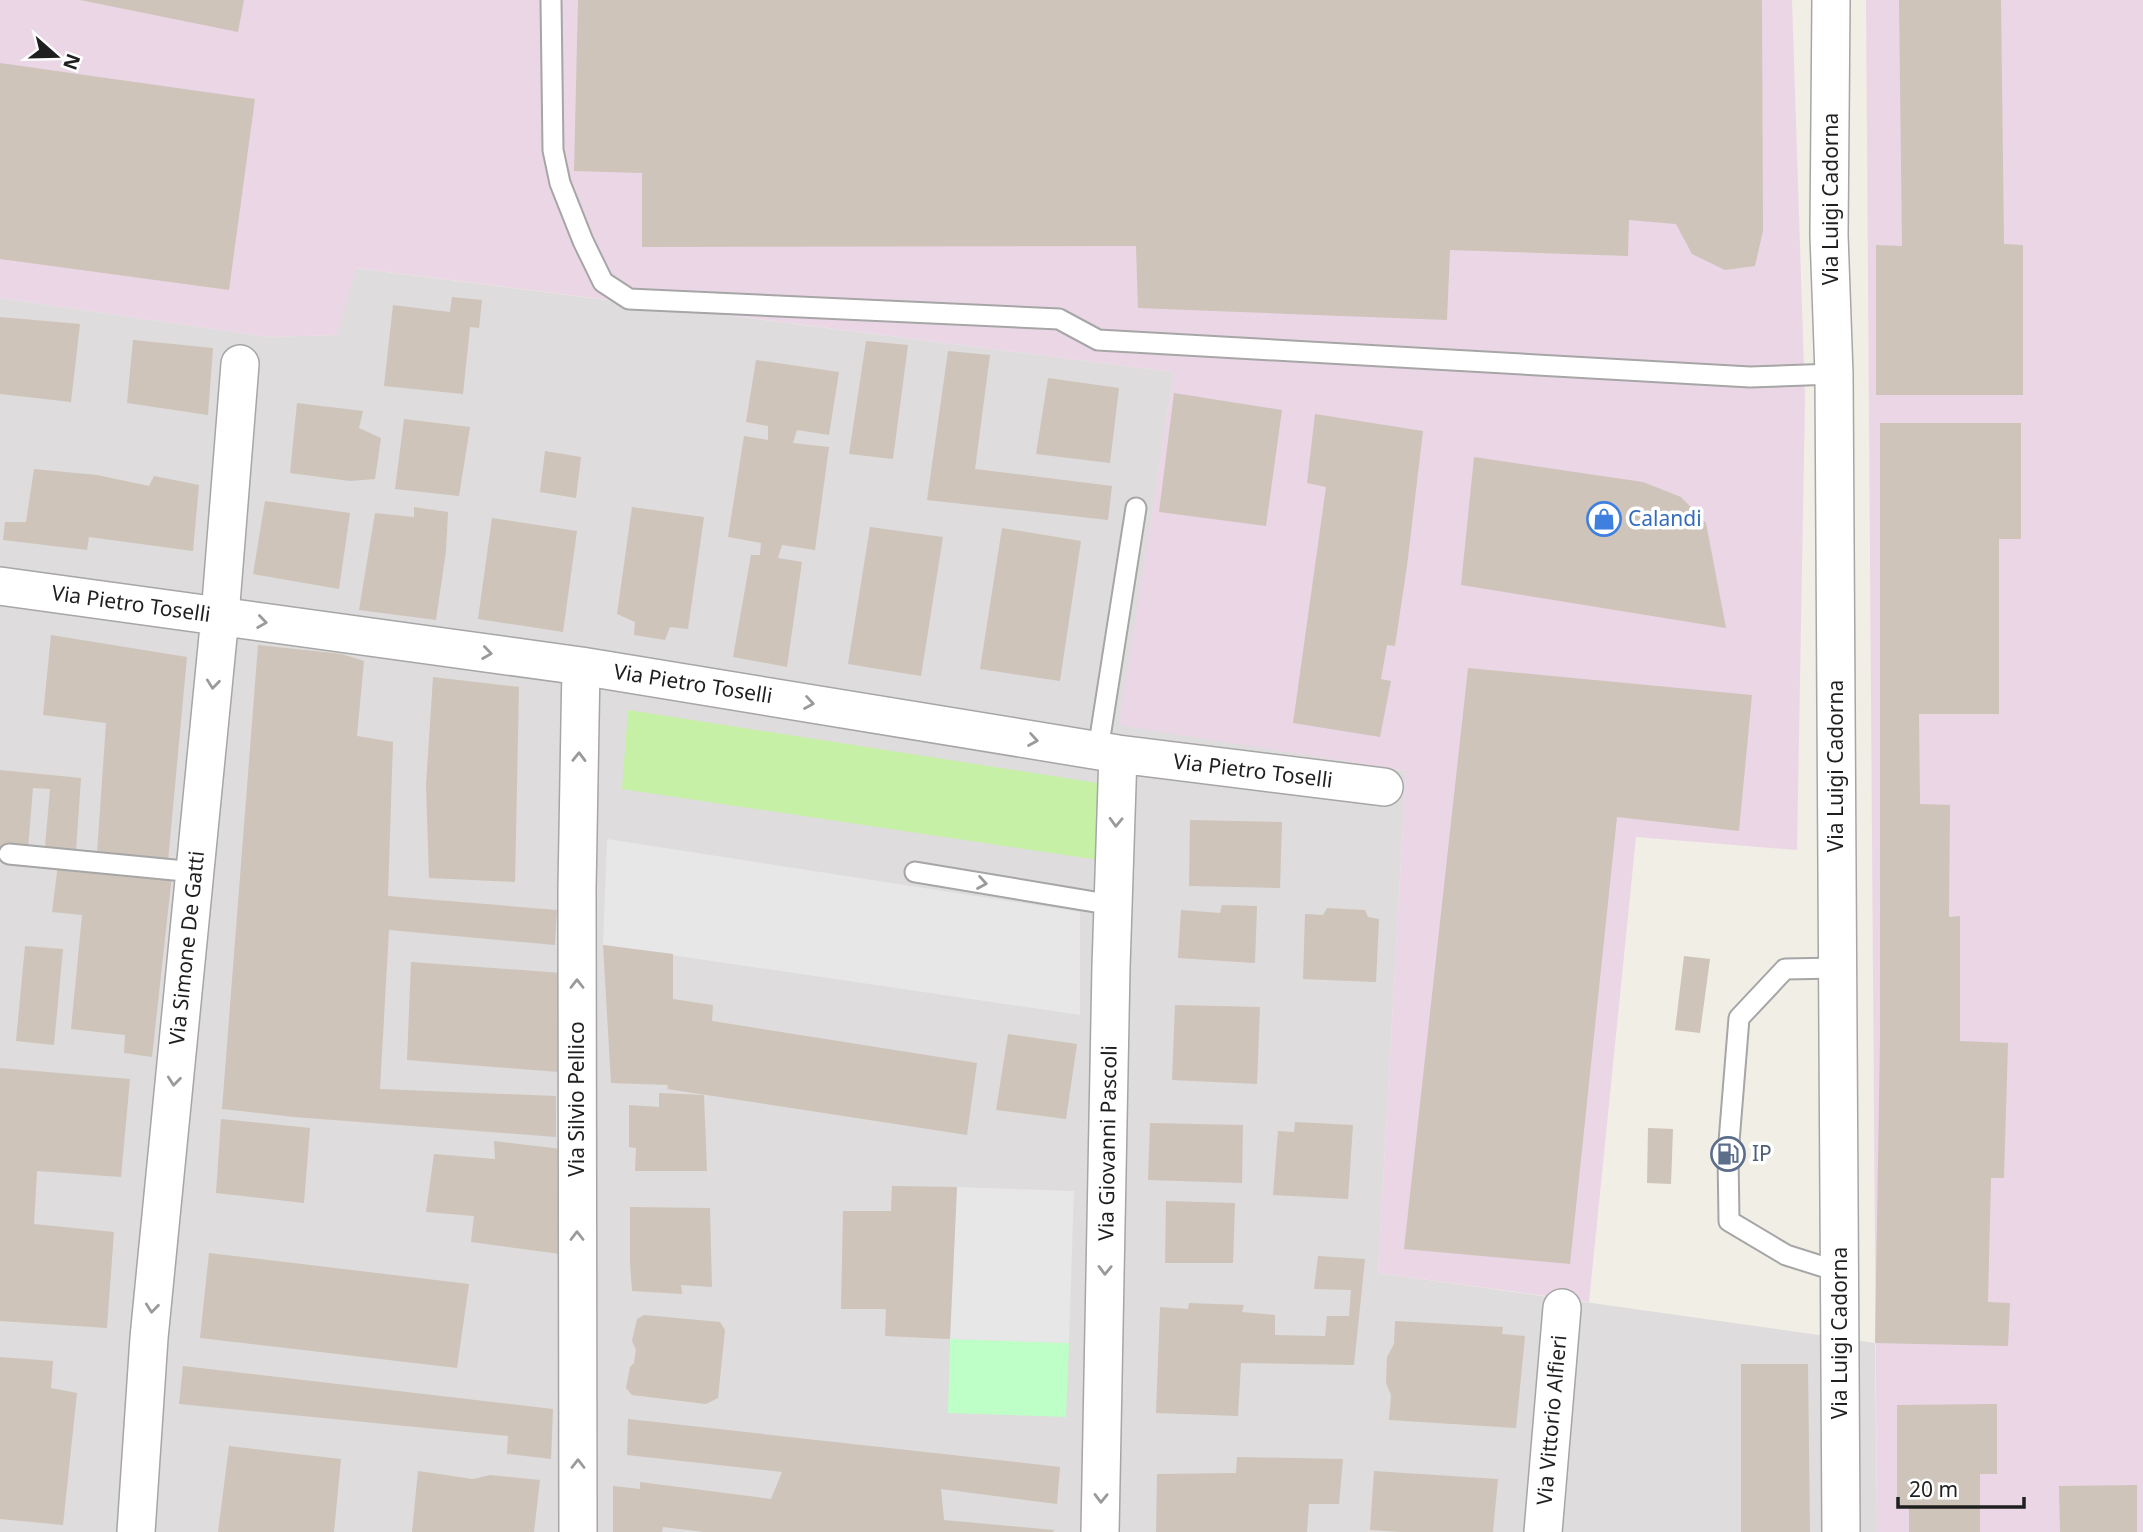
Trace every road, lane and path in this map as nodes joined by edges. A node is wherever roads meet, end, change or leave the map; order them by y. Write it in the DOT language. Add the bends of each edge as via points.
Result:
graph roads {
  1 [pos="551,0"];
  2 [pos="1831,0"];
  3 [pos="240,364"];
  4 [pos="1834,374"];
  5 [pos="1136,508"];
  6 [pos="0,586"];
  7 [pos="220,616"];
  8 [pos="581,666"];
  9 [pos="1108,752"];
  10 [pos="1384,787"];
  11 [pos="9,853"];
  12 [pos="195,872"];
  13 [pos="915,872"];
  14 [pos="1113,905"];
  15 [pos="1837,968"];
  16 [pos="1840,1272"];
  17 [pos="1562,1308"];
  18 [pos="136,1532"];
  19 [pos="578,1532"];
  20 [pos="1100,1532"];
  21 [pos="1543,1532"];
  22 [pos="1841,1532"];
  1 -- 4 [label="lane" via="553,150 560,183 603,282 629,299 1059,319 1098,340 1112,341 1750,377"];
  2 -- 4 [label="street, Via Luigi Cadorna" via="1829,235"];
  3 -- 7 [label="street, Via Simone De Gatti"];
  4 -- 15 [label="street, Via Luigi Cadorna"];
  5 -- 9 [label="lane"];
  6 -- 7 [label="street, Via Pietro Toselli"];
  7 -- 8 [label="street, Via Pietro Toselli, one-way"];
  7 -- 12 [label="street, Via Simone De Gatti, one-way"];
  8 -- 9 [label="street, Via Pietro Toselli, one-way"];
  19 -- 8 [label="street, Via Silvio Pellico, one-way"];
  9 -- 10 [label="street, Via Pietro Toselli"];
  9 -- 14 [label="street, Via Giovanni Pascoli, one-way"];
  11 -- 12 [label="lane"];
  12 -- 18 [label="street, Via Simone De Gatti, one-way" via="149,1338"];
  13 -- 14 [label="lane, one-way"];
  14 -- 20 [label="street, Via Giovanni Pascoli, one-way"];
  15 -- 16 [label="street, Via Luigi Cadorna"];
  15 -- 16 [label="lane" via="1786,969 1739,1018 1728,1154 1729,1221 1786,1255"];
  16 -- 22 [label="street, Via Luigi Cadorna"];
  17 -- 21 [label="street, Via Vittorio Alfieri"];
}
